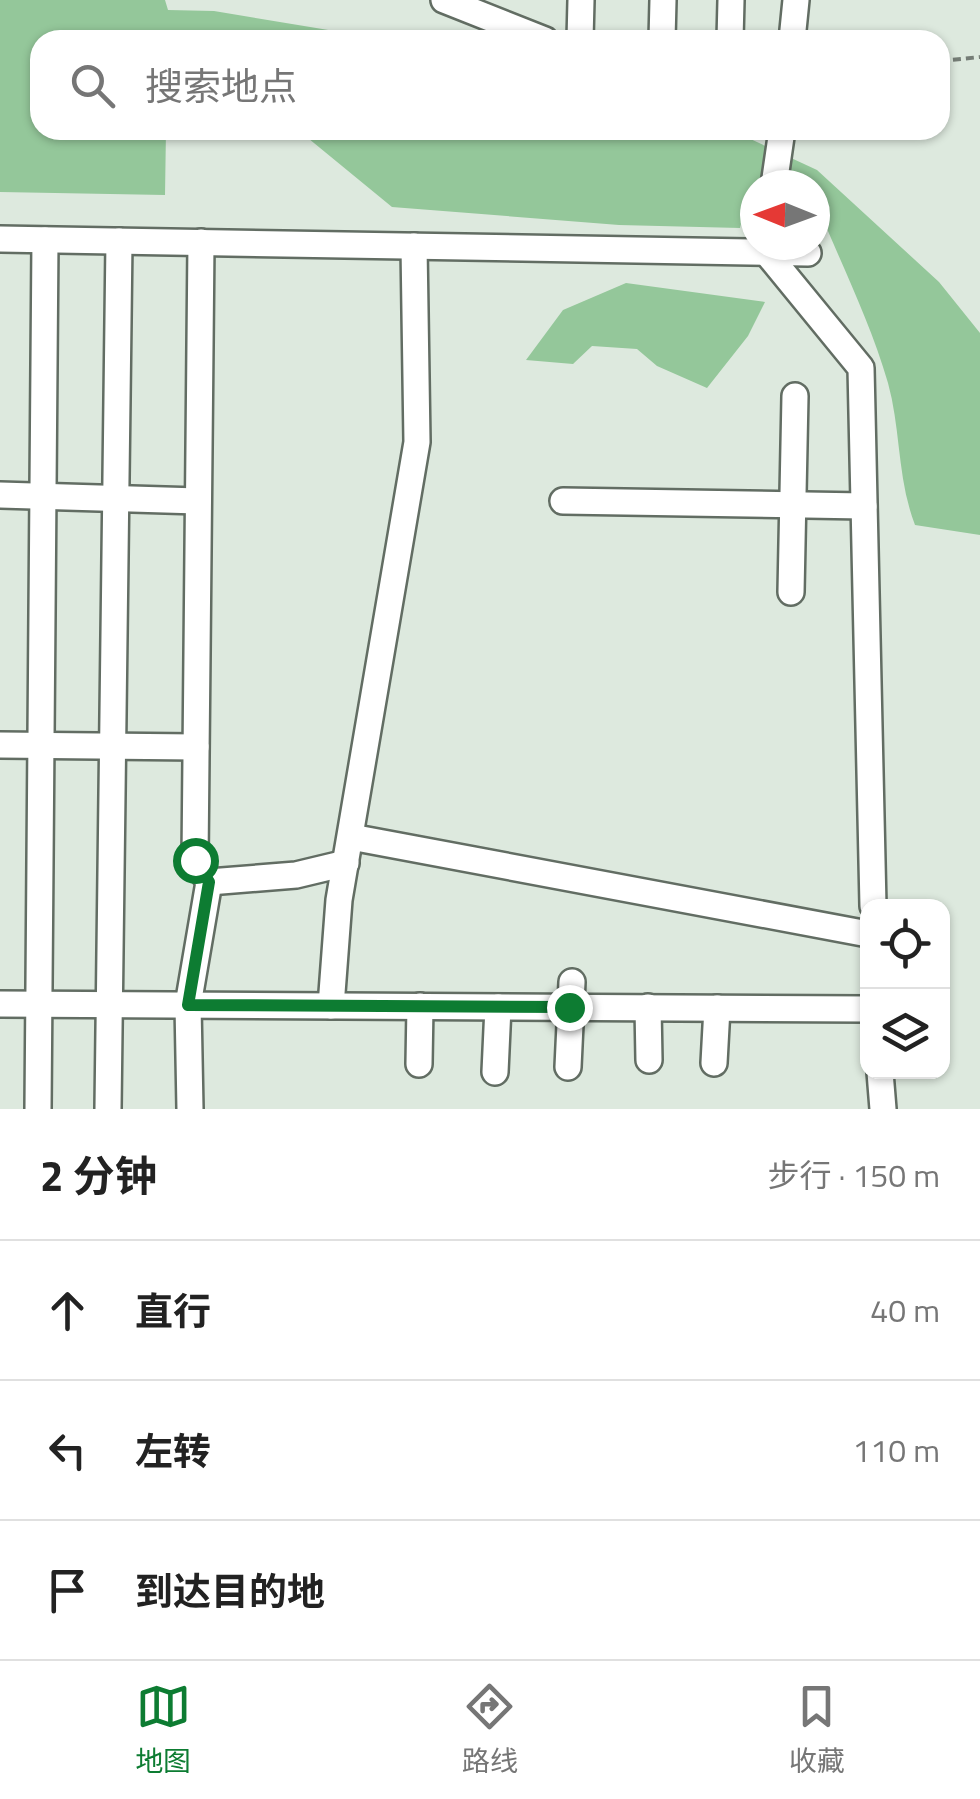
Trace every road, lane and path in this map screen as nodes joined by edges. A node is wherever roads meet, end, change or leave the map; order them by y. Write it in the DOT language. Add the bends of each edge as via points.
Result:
graph roads {
  1 [pos="444,0"];
  2 [pos="581,0"];
  3 [pos="663,0"];
  4 [pos="732,0"];
  5 [pos="796,0"];
  6 [pos="502,12"];
  7 [pos="530,30"];
  8 [pos="580,30"];
  9 [pos="662,30"];
  10 [pos="730,30"];
  11 [pos="793,30"];
  12 [pos="980,57"];
  13 [pos="950,60"];
  14 [pos="781,140"];
  15 [pos="776,170"];
  16 [pos="0,239"];
  17 [pos="45,240"];
  18 [pos="119,241"];
  19 [pos="202,242"];
  20 [pos="414,246"];
  21 [pos="740,249"];
  22 [pos="775,260"];
  23 [pos="794,396"];
  24 [pos="0,496"];
  25 [pos="43,497"];
  26 [pos="116,498"];
  27 [pos="198,501"];
  28 [pos="563,501"];
  29 [pos="793,504"];
  30 [pos="864,506"];
  31 [pos="791,592"];
  32 [pos="0,745"];
  33 [pos="41,746"];
  34 [pos="112,746"];
  35 [pos="196,747"];
  36 [pos="348,850"];
  37 [pos="209,882"];
  38 [pos="873,899"];
  39 [pos="860,933"];
  40 [pos="571,995"];
  41 [pos="0,1004"];
  42 [pos="39,1004"];
  43 [pos="109,1004"];
  44 [pos="188,1005"];
  45 [pos="331,1006"];
  46 [pos="420,1006"];
  47 [pos="498,1007"];
  48 [pos="648,1008"];
  49 [pos="717,1008"];
  50 [pos="860,1009"];
  51 [pos="649,1060"];
  52 [pos="714,1063"];
  53 [pos="419,1064"];
  54 [pos="568,1067"];
  55 [pos="494,1072"];
  56 [pos="880,1079"];
  57 [pos="38,1109"];
  58 [pos="108,1109"];
  59 [pos="190,1109"];
  60 [pos="882,1109"];
  1 -- 6 [label="street"];
  2 -- 8 [label="street"];
  3 -- 9 [label="street"];
  4 -- 10 [label="street"];
  5 -- 11 [label="street"];
  6 -- 7 [label="street"];
  12 -- 13 [label="path"];
  14 -- 15 [label="street"];
  16 -- 17 [label="street"];
  17 -- 18 [label="street"];
  17 -- 25 [label="street"];
  18 -- 19 [label="street"];
  18 -- 26 [label="street"];
  19 -- 20 [label="street"];
  19 -- 27 [label="street"];
  20 -- 21 [label="street"];
  20 -- 36 [label="street" via="417,442"];
  22 -- 30 [label="street" via="860,368"];
  23 -- 29 [label="street"];
  24 -- 25 [label="street"];
  25 -- 26 [label="street"];
  25 -- 33 [label="street"];
  26 -- 27 [label="street"];
  26 -- 34 [label="street"];
  27 -- 35 [label="street"];
  28 -- 29 [label="street"];
  29 -- 30 [label="street"];
  29 -- 31 [label="street"];
  30 -- 38 [label="street"];
  32 -- 33 [label="street"];
  33 -- 34 [label="street"];
  33 -- 42 [label="street"];
  34 -- 35 [label="street"];
  34 -- 43 [label="street"];
  35 -- 37 [label="street" via="195,860"];
  36 -- 37 [label="street" via="296,875"];
  36 -- 39 [label="street"];
  36 -- 45 [label="street"];
  37 -- 44 [label="street"];
  40 -- 47 [label="street"];
  40 -- 48 [label="street"];
  40 -- 54 [label="street"];
  41 -- 42 [label="street"];
  42 -- 43 [label="street"];
  42 -- 57 [label="street"];
  43 -- 44 [label="street"];
  43 -- 58 [label="street"];
  44 -- 45 [label="street"];
  44 -- 59 [label="street"];
  45 -- 46 [label="street"];
  46 -- 47 [label="street"];
  46 -- 53 [label="street"];
  47 -- 55 [label="street"];
  48 -- 49 [label="street"];
  48 -- 51 [label="street"];
  49 -- 50 [label="street"];
  49 -- 52 [label="street"];
  56 -- 60 [label="street"];
}
